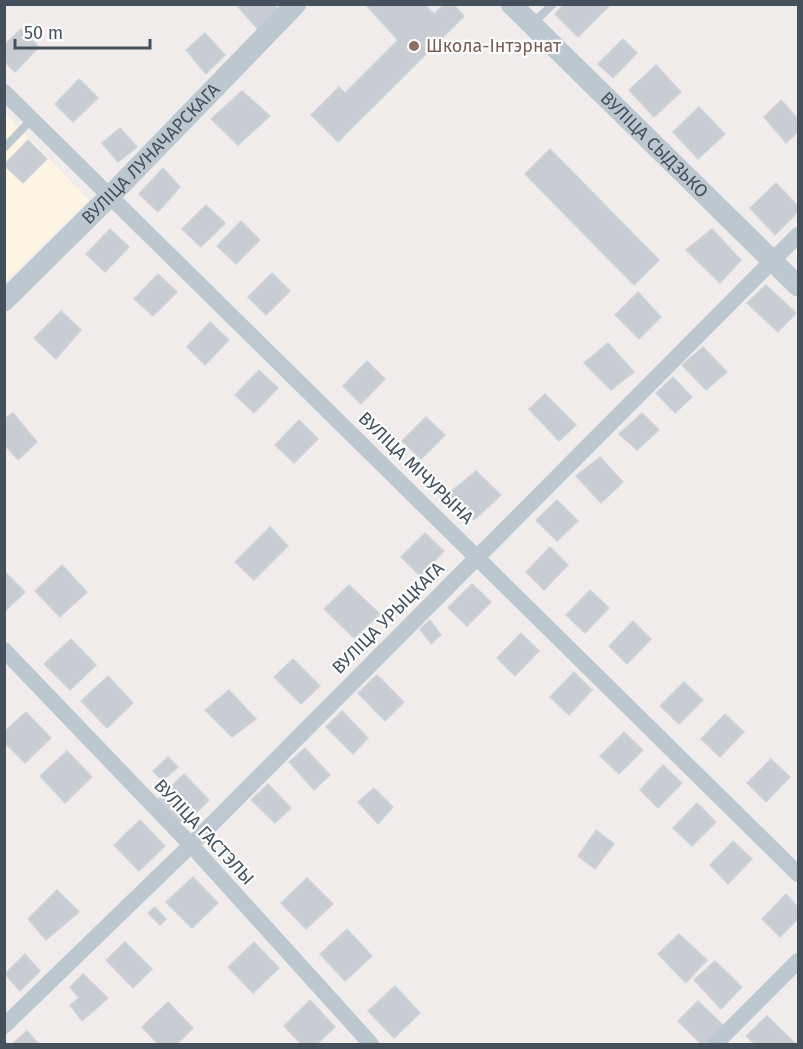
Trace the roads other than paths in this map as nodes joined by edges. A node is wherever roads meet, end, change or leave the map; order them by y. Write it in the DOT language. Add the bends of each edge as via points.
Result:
graph roads {
  1 [pos="296,4"];
  2 [pos="511,4"];
  3 [pos="553,4"];
  4 [pos="532,25"];
  5 [pos="4,92"];
  6 [pos="32,119"];
  7 [pos="4,148"];
  8 [pos="110,196"];
  9 [pos="798,235"];
  10 [pos="773,261"];
  11 [pos="798,286"];
  12 [pos="6,294"];
  13 [pos="477,555"];
  14 [pos="4,650"];
  15 [pos="191,845"];
  16 [pos="798,874"];
  17 [pos="798,960"];
  18 [pos="4,1026"];
  19 [pos="371,1044"];
  20 [pos="715,1044"];
  1 -- 8 [label="street, ВУЛІЦА ЛУНАЧАРСКАГА"];
  2 -- 4 [label="street, ВУЛІЦА СЫДЗЬКО"];
  3 -- 4 [label="lane"];
  4 -- 10 [label="street, ВУЛІЦА СЫДЗЬКО"];
  5 -- 6 [label="street, ВУЛІЦА МІЧУРЫНА"];
  6 -- 7 [label="lane"];
  6 -- 8 [label="street, ВУЛІЦА МІЧУРЫНА"];
  8 -- 12 [label="street, ВУЛІЦА ЛУНАЧАРСКАГА"];
  8 -- 13 [label="street, ВУЛІЦА МІЧУРЫНА"];
  9 -- 10 [label="street, ВУЛІЦА УРЫЦКАГА"];
  10 -- 11 [label="street, ВУЛІЦА СЫДЗЬКО"];
  10 -- 13 [label="street, ВУЛІЦА УРЫЦКАГА"];
  13 -- 15 [label="street, ВУЛІЦА УРЫЦКАГА"];
  13 -- 16 [label="street, ВУЛІЦА МІЧУРЫНА"];
  14 -- 15 [label="street, ВУЛІЦА ГАСТЭЛЫ"];
  15 -- 18 [label="street, ВУЛІЦА УРЫЦКАГА"];
  15 -- 19 [label="street, ВУЛІЦА ГАСТЭЛЫ"];
  17 -- 20 [label="street"];
}
